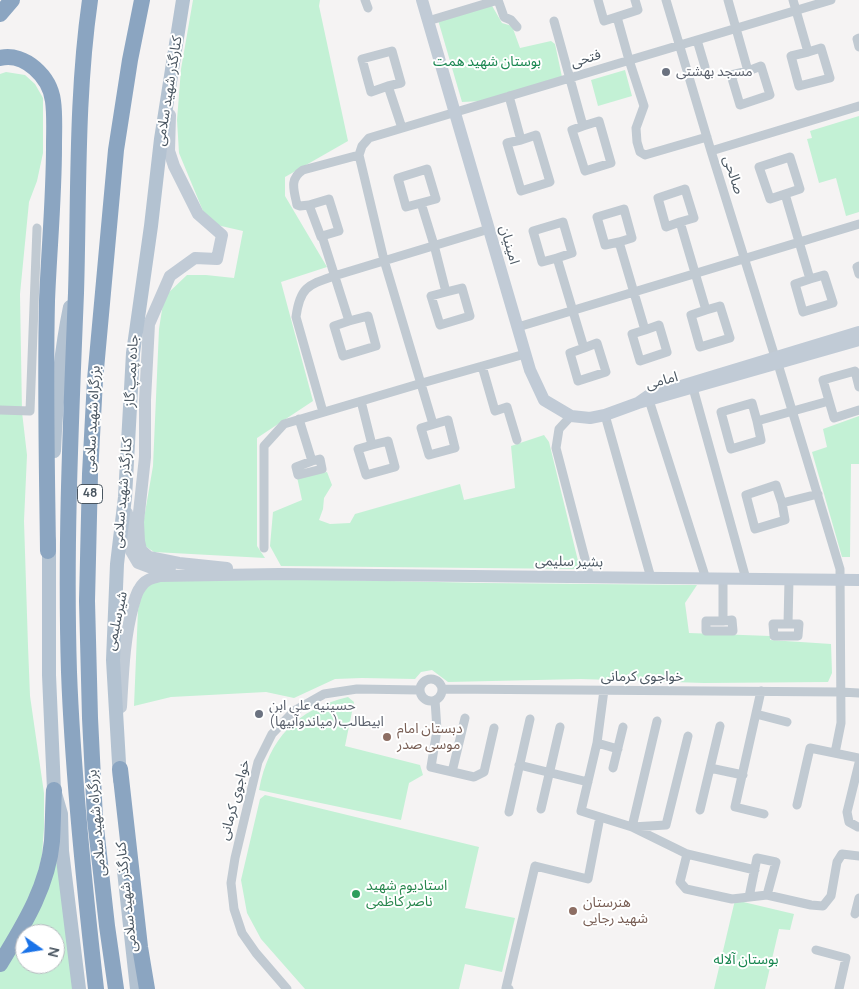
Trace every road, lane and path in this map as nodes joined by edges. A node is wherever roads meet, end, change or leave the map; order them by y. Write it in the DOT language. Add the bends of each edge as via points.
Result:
graph roads {
  1 [pos="12,0"];
  2 [pos="90,0"];
  3 [pos="142,0"];
  4 [pos="183,0"];
  5 [pos="422,0"];
  6 [pos="598,0"];
  7 [pos="636,0"];
  8 [pos="666,0"];
  9 [pos="728,0"];
  10 [pos="793,0"];
  11 [pos="832,0"];
  12 [pos="796,11"];
  13 [pos="0,14"];
  14 [pos="617,17"];
  15 [pos="428,21"];
  16 [pos="554,21"];
  17 [pos="517,27"];
  18 [pos="736,28"];
  19 [pos="859,38"];
  20 [pos="697,40"];
  21 [pos="679,45"];
  22 [pos="859,47"];
  23 [pos="808,52"];
  24 [pos="0,58"];
  25 [pos="629,60"];
  26 [pos="705,67"];
  27 [pos="748,71"];
  28 [pos="171,78"];
  29 [pos="570,78"];
  30 [pos="388,86"];
  31 [pos="509,96"];
  32 [pos="859,106"];
  33 [pos="455,112"];
  34 [pos="583,126"];
  35 [pos="402,128"];
  36 [pos="707,137"];
  37 [pos="521,140"];
  38 [pos="711,151"];
  39 [pos="359,155"];
  40 [pos="785,194"];
  41 [pos="421,203"];
  42 [pos="309,205"];
  43 [pos="680,222"];
  44 [pos="859,224"];
  45 [pos="37,228"];
  46 [pos="489,229"];
  47 [pos="322,236"];
  48 [pos="619,242"];
  49 [pos="798,242"];
  50 [pos="434,245"];
  51 [pos="557,258"];
  52 [pos="745,258"];
  53 [pos="384,260"];
  54 [pos="859,266"];
  55 [pos="695,273"];
  56 [pos="859,274"];
  57 [pos="76,276"];
  58 [pos="334,276"];
  59 [pos="810,279"];
  60 [pos="446,292"];
  61 [pos="634,292"];
  62 [pos="573,310"];
  63 [pos="706,310"];
  64 [pos="349,322"];
  65 [pos="518,327"];
  66 [pos="645,330"];
  67 [pos="859,332"];
  68 [pos="859,340"];
  69 [pos="584,348"];
  70 [pos="526,354"];
  71 [pos="777,360"];
  72 [pos="482,366"];
  73 [pos="422,383"];
  74 [pos="859,387"];
  75 [pos="692,388"];
  76 [pos="361,401"];
  77 [pos="829,401"];
  78 [pos="644,402"];
  79 [pos="0,410"];
  80 [pos="859,410"];
  81 [pos="323,412"];
  82 [pos="793,412"];
  83 [pos="605,415"];
  84 [pos="571,416"];
  85 [pos="299,419"];
  86 [pos="757,421"];
  87 [pos="433,424"];
  88 [pos="517,440"];
  89 [pos="372,445"];
  90 [pos="312,462"];
  91 [pos="818,494"];
  92 [pos="125,496"];
  93 [pos="782,503"];
  94 [pos="264,548"];
  95 [pos="48,551"];
  96 [pos="207,566"];
  97 [pos="253,573"];
  98 [pos="279,574"];
  99 [pos="590,578"];
  100 [pos="651,578"];
  101 [pos="706,579"];
  102 [pos="723,579"];
  103 [pos="746,580"];
  104 [pos="790,580"];
  105 [pos="841,580"];
  106 [pos="859,580"];
  107 [pos="723,621"];
  108 [pos="788,624"];
  109 [pos="442,689"];
  110 [pos="420,690"];
  111 [pos="604,690"];
  112 [pos="761,691"];
  113 [pos="841,692"];
  114 [pos="859,692"];
  115 [pos="435,700"];
  116 [pos="756,714"];
  117 [pos="465,718"];
  118 [pos="530,719"];
  119 [pos="657,721"];
  120 [pos="787,722"];
  121 [pos="623,726"];
  122 [pos="720,726"];
  123 [pos="560,727"];
  124 [pos="494,728"];
  125 [pos="688,736"];
  126 [pos="118,743"];
  127 [pos="597,743"];
  128 [pos="618,749"];
  129 [pos="835,753"];
  130 [pos="859,758"];
  131 [pos="859,763"];
  132 [pos="519,766"];
  133 [pos="120,768"];
  134 [pos="614,768"];
  135 [pos="710,768"];
  136 [pos="452,772"];
  137 [pos="549,773"];
  138 [pos="743,775"];
  139 [pos="588,782"];
  140 [pos="54,790"];
  141 [pos="797,805"];
  142 [pos="541,809"];
  143 [pos="700,810"];
  144 [pos="509,812"];
  145 [pos="764,814"];
  146 [pos="600,818"];
  147 [pos="632,827"];
  148 [pos="858,827"];
  149 [pos="687,854"];
  150 [pos="859,856"];
  151 [pos="755,870"];
  152 [pos="767,895"];
  153 [pos="749,897"];
  154 [pos="859,898"];
  155 [pos="855,914"];
  156 [pos="816,950"];
  157 [pos="0,964"];
  158 [pos="78,989"];
  159 [pos="96,989"];
  160 [pos="116,989"];
  161 [pos="137,989"];
  162 [pos="147,989"];
  163 [pos="287,989"];
  164 [pos="509,989"];
  165 [pos="839,989"];
  1 -- 13 [label="highway"];
  2 -- 57 [label="highway, بزرگراه شهید سلامی / 48" via="78,165"];
  3 -- 160 [label="highway, بزرگراه شهید سلامی / 48" via="116,150 90,474 87,601 94,810"];
  4 -- 28 [label="main road, کنارگذر شهید سلامی"];
  5 -- 15 [label="main road, امینیان"];
  6 -- 14 [label="street" via="604,21"];
  7 -- 14 [label="street" via="638,10"];
  8 -- 21 [label="street, صالحی"];
  9 -- 18 [label="street"];
  10 -- 12 [label="street"];
  11 -- 12 [label="street, فتحی"];
  12 -- 18 [label="street, فتحی"];
  12 -- 23 [label="street"];
  14 -- 25 [label="street"];
  15 -- 17 [label="street" via="498,0 504,17"];
  15 -- 33 [label="main road, امینیان"];
  16 -- 29 [label="street"];
  18 -- 20 [label="street, فتحی"];
  18 -- 27 [label="street"];
  19 -- 22 [label="street"];
  20 -- 21 [label="street, فتحی"];
  20 -- 26 [label="street"];
  21 -- 25 [label="street, فتحی"];
  21 -- 36 [label="street, صالحی"];
  23 -- 23 [label="street" via="821,48 830,78 799,86 791,56"];
  24 -- 95 [label="highway" via="19,60 40,72 53,100 54,165 47,302"];
  25 -- 29 [label="street, فتحی"];
  25 -- 36 [label="street" via="644,106 636,128 642,154"];
  27 -- 27 [label="street" via="761,66 770,96 740,105 731,75"];
  28 -- 92 [label="main road, کنارگذر شهید سلامی" via="133,354"];
  28 -- 96 [label="main road, جاده پمپ گاز" via="169,151 198,214 222,235 217,259 195,258 170,276 149,324 139,540 141,550 149,557"];
  29 -- 31 [label="street, فتحی"];
  29 -- 34 [label="street"];
  30 -- 30 [label="street" via="401,83 392,51 362,59 371,92"];
  30 -- 35 [label="street"];
  31 -- 33 [label="street, فتحی"];
  31 -- 37 [label="street"];
  32 -- 38 [label="street"];
  33 -- 35 [label="street, فتحی"];
  33 -- 46 [label="main road, امینیان"];
  34 -- 34 [label="street" via="599,121 611,163 585,171 572,130"];
  35 -- 39 [label="street, فتحی" via="369,138"];
  36 -- 38 [label="street, صالحی"];
  37 -- 37 [label="street" via="536,135 550,182 521,191 507,143"];
  38 -- 52 [label="street, صالحی"];
  39 -- 42 [label="street" via="298,173 293,181 297,205"];
  39 -- 53 [label="street"];
  40 -- 40 [label="street" via="800,189 790,157 759,167 770,200"];
  40 -- 49 [label="street"];
  41 -- 41 [label="street" via="406,207 398,178 427,168 436,199"];
  41 -- 50 [label="street"];
  42 -- 47 [label="street"];
  42 -- 47 [label="street" via="329,199 339,231"];
  43 -- 43 [label="street" via="666,227 658,198 685,189 694,218"];
  43 -- 55 [label="street"];
  44 -- 49 [label="street"];
  45 -- 79 [label="street" via="30,411"];
  46 -- 50 [label="street"];
  46 -- 65 [label="main road, امینیان"];
  47 -- 58 [label="street"];
  48 -- 48 [label="street" via="605,245 597,217 624,209 632,238"];
  48 -- 61 [label="street"];
  49 -- 52 [label="street"];
  49 -- 59 [label="street"];
  50 -- 53 [label="street"];
  50 -- 60 [label="street"];
  51 -- 51 [label="street" via="542,262 533,231 563,222 572,253"];
  51 -- 62 [label="street"];
  52 -- 55 [label="street"];
  52 -- 71 [label="street, صالحی"];
  53 -- 58 [label="street"];
  53 -- 73 [label="street"];
  54 -- 56 [label="street"];
  55 -- 61 [label="street"];
  55 -- 63 [label="street"];
  57 -- 95 [label="main road" via="62,345"];
  57 -- 159 [label="highway, بزرگراه شهید سلامی / 48" via="68,542 69,672 81,857"];
  58 -- 64 [label="street"];
  58 -- 81 [label="street" via="311,284 302,292 296,317"];
  59 -- 59 [label="street" via="795,284 803,312 833,303 824,274"];
  60 -- 60 [label="street" via="462,288 470,316 440,325 431,296"];
  61 -- 62 [label="street"];
  61 -- 66 [label="street"];
  62 -- 65 [label="street"];
  62 -- 69 [label="street"];
  63 -- 63 [label="street" via="720,306 730,338 700,347 691,315"];
  64 -- 64 [label="street" via="368,316 376,346 343,356 334,326"];
  65 -- 70 [label="main road, امینیان"];
  66 -- 66 [label="street" via="659,326 666,352 640,361 632,334"];
  67 -- 71 [label="main road, امامی"];
  68 -- 71 [label="main road, امامی"];
  69 -- 69 [label="street" via="597,343 606,372 578,381 570,352"];
  70 -- 72 [label="street"];
  70 -- 84 [label="main road, امینیان" via="544,400"];
  71 -- 75 [label="main road, امامی"];
  71 -- 78 [label="main road, امامی" via="648,396"];
  71 -- 82 [label="street, صالحی"];
  72 -- 73 [label="street"];
  72 -- 88 [label="street" via="495,411 508,407"];
  73 -- 76 [label="street"];
  73 -- 87 [label="street"];
  74 -- 77 [label="street" via="855,371 822,380"];
  75 -- 78 [label="main road, امامی"];
  75 -- 103 [label="street"];
  76 -- 81 [label="street"];
  76 -- 89 [label="street"];
  77 -- 80 [label="street" via="834,418"];
  77 -- 82 [label="street"];
  78 -- 83 [label="main road, امینیان"];
  78 -- 101 [label="street"];
  81 -- 85 [label="street"];
  82 -- 86 [label="street"];
  82 -- 91 [label="street, صالحی"];
  83 -- 84 [label="main road, امینیان" via="590,418"];
  83 -- 100 [label="street"];
  84 -- 99 [label="street" via="559,429 556,448"];
  85 -- 90 [label="street"];
  85 -- 94 [label="street" via="284,424 264,446"];
  86 -- 86 [label="street" via="752,403 721,412 731,448 761,440"];
  87 -- 87 [label="street" via="448,420 455,448 429,455 421,428"];
  89 -- 89 [label="street" via="388,441 395,467 366,475 358,449"];
  91 -- 93 [label="street"];
  91 -- 105 [label="street, صالحی"];
  92 -- 96 [label="main road" via="131,550 138,563 154,568"];
  92 -- 126 [label="main road, کنارگذر شهید سلامی" via="117,564 113,660"];
  93 -- 93 [label="street" via="785,520 755,529 746,494 776,485"];
  95 -- 140 [label="main road"];
  96 -- 97 [label="main road, جاده پمپ گاز"];
  97 -- 98 [label="main road, شیرسلیمی"];
  97 -- 126 [label="main road, شیرسلیمی" via="160,576 140,588 129,625 122,668"];
  98 -- 99 [label="main road, بشیر سلیمی"];
  99 -- 100 [label="main road, بشیر سلیمی"];
  100 -- 101 [label="main road, بشیر سلیمی"];
  101 -- 102 [label="main road, بشیر سلیمی"];
  102 -- 103 [label="main road, بشیر سلیمی"];
  102 -- 107 [label="street"];
  103 -- 104 [label="main road, بشیر سلیمی"];
  104 -- 105 [label="main road, بشیر سلیمی"];
  104 -- 108 [label="street"];
  105 -- 106 [label="main road, بشیر سلیمی"];
  105 -- 113 [label="street, صالحی"];
  109 -- 110 [label="street" via="438,680 431,678 422,683"];
  109 -- 111 [label="street, خواجوی کرمانی"];
  109 -- 115 [label="street"];
  110 -- 115 [label="street" via="424,699"];
  110 -- 163 [label="street, خواجوی کرمانی" via="357,689 324,694 294,711 272,734 258,762 235,858 231,883 234,910 242,933"];
  111 -- 112 [label="street, خواجوی کرمانی"];
  111 -- 127 [label="street"];
  112 -- 113 [label="street, خواجوی کرمانی"];
  112 -- 116 [label="street"];
  113 -- 114 [label="street, خواجوی کرمانی"];
  113 -- 129 [label="street, صالحی" via="841,723"];
  115 -- 136 [label="street" via="437,730 431,767"];
  116 -- 120 [label="street"];
  116 -- 138 [label="street"];
  117 -- 136 [label="street"];
  118 -- 132 [label="street"];
  119 -- 147 [label="street"];
  121 -- 128 [label="street"];
  122 -- 135 [label="street"];
  123 -- 137 [label="street"];
  124 -- 136 [label="street" via="484,772 474,777"];
  125 -- 147 [label="street" via="666,825"];
  126 -- 133 [label="main road, کنارگذر شهید سلامی"];
  127 -- 128 [label="street"];
  127 -- 139 [label="street"];
  128 -- 134 [label="street"];
  129 -- 130 [label="street"];
  129 -- 141 [label="street" via="810,748"];
  131 -- 148 [label="street" via="847,812 849,822"];
  132 -- 137 [label="street"];
  132 -- 144 [label="street"];
  133 -- 161 [label="main road, کنارگذر شهید سلامی" via="121,846"];
  133 -- 162 [label="highway"];
  135 -- 138 [label="street"];
  135 -- 143 [label="street"];
  137 -- 139 [label="street"];
  137 -- 142 [label="street"];
  138 -- 145 [label="street" via="736,807"];
  139 -- 146 [label="street" via="581,811"];
  140 -- 157 [label="highway" via="52,841 44,878 32,909"];
  140 -- 158 [label="main road" via="61,814 62,851"];
  146 -- 147 [label="street"];
  146 -- 164 [label="street" via="588,879 534,866 506,988"];
  147 -- 149 [label="street"];
  149 -- 151 [label="street"];
  149 -- 153 [label="street" via="680,882 686,889 732,899"];
  150 -- 152 [label="street" via="842,854 837,862 831,896 823,906"];
  151 -- 152 [label="street" via="757,858 776,862"];
  151 -- 153 [label="street"];
  152 -- 153 [label="street"];
  154 -- 155 [label="street"];
  156 -- 165 [label="street" via="846,958"];
}
